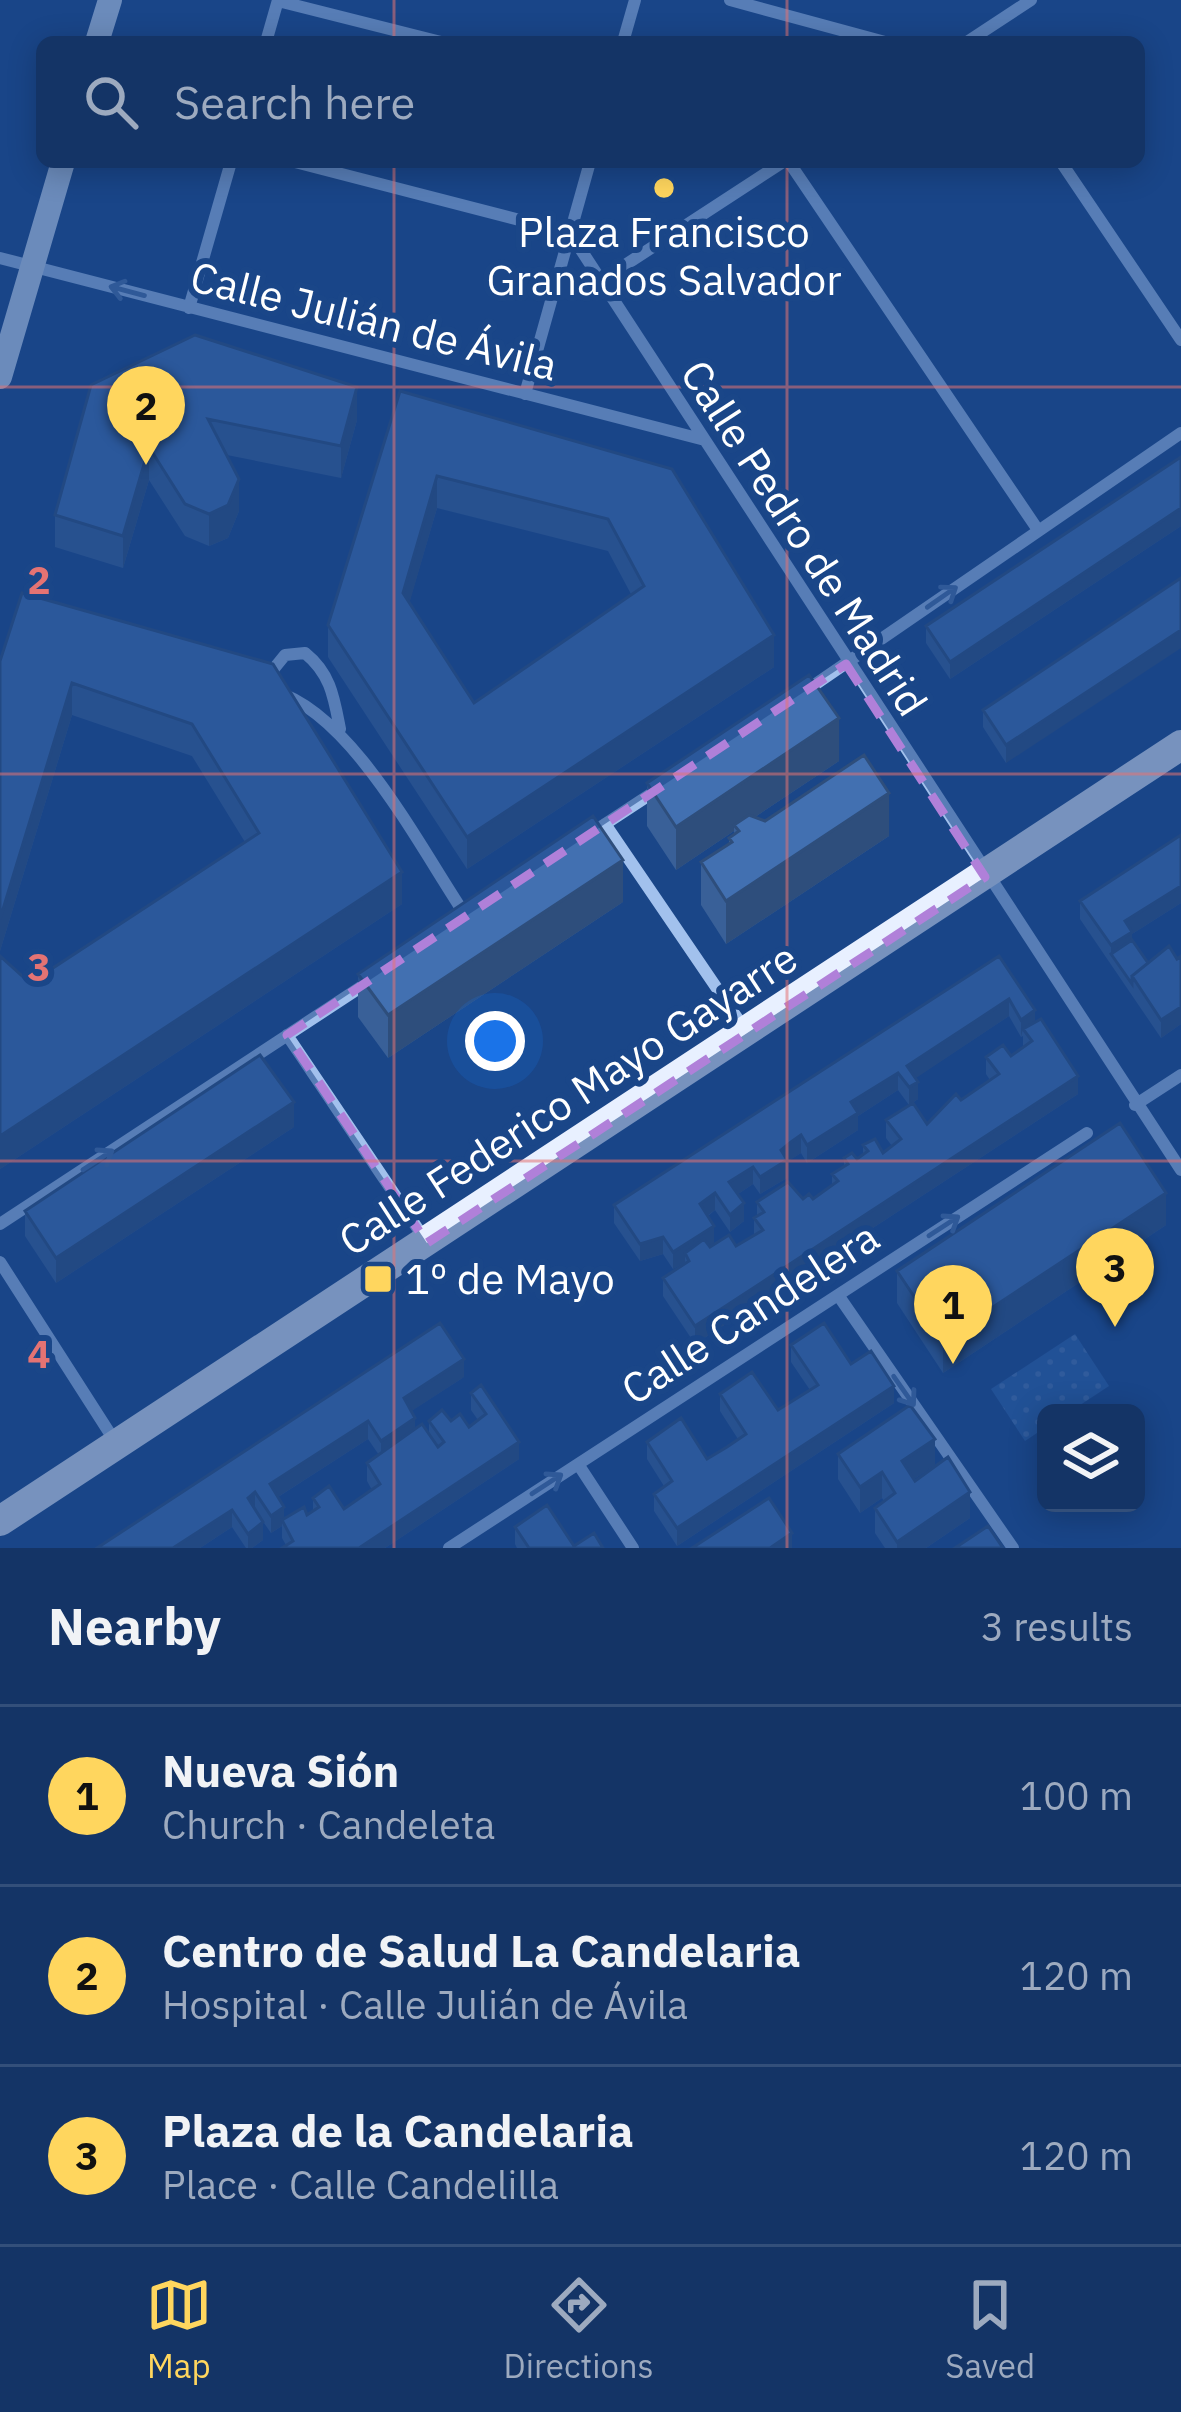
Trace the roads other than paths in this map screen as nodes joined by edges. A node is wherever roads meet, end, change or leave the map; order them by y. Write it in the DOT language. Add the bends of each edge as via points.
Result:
graph roads {
  1 [pos="110,0"];
  2 [pos="278,0"];
  3 [pos="635,0"];
  4 [pos="730,0"];
  5 [pos="1031,0"];
  6 [pos="100,36"];
  7 [pos="268,36"];
  8 [pos="418,36"];
  9 [pos="625,36"];
  10 [pos="864,36"];
  11 [pos="980,36"];
  12 [pos="60,168"];
  13 [pos="229,168"];
  14 [pos="318,168"];
  15 [pos="588,168"];
  16 [pos="777,168"];
  17 [pos="790,168"];
  18 [pos="1064,168"];
  19 [pos="570,233"];
  20 [pos="0,258"];
  21 [pos="32,266"];
  22 [pos="599,282"];
  23 [pos="189,308"];
  24 [pos="1181,340"];
  25 [pos="0,377"];
  26 [pos="524,394"];
  27 [pos="1181,433"];
  28 [pos="700,439"];
  29 [pos="1038,530"];
  30 [pos="846,664"];
  31 [pos="791,701"];
  32 [pos="340,729"];
  33 [pos="1181,746"];
  34 [pos="679,775"];
  35 [pos="605,824"];
  36 [pos="565,851"];
  37 [pos="985,877"];
  38 [pos="486,903"];
  39 [pos="466,916"];
  40 [pos="447,930"];
  41 [pos="387,969"];
  42 [pos="747,1032"];
  43 [pos="287,1035"];
  44 [pos="1181,1075"];
  45 [pos="1135,1105"];
  46 [pos="1087,1133"];
  47 [pos="1181,1170"];
  48 [pos="0,1224"];
  49 [pos="427,1243"];
  50 [pos="0,1262"];
  51 [pos="838,1295"];
  52 [pos="117,1445"];
  53 [pos="578,1464"];
  54 [pos="0,1521"];
  55 [pos="449,1548"];
  56 [pos="633,1548"];
  57 [pos="1013,1548"];
  1 -- 6 [label="street"];
  2 -- 7 [label="street"];
  2 -- 8 [label="street"];
  3 -- 9 [label="street"];
  4 -- 10 [label="street"];
  5 -- 11 [label="street"];
  12 -- 21 [label="street"];
  13 -- 23 [label="street"];
  14 -- 19 [label="street"];
  15 -- 19 [label="street"];
  16 -- 22 [label="street"];
  17 -- 29 [label="street"];
  18 -- 24 [label="street"];
  19 -- 22 [label="street, Calle Pedro de Madrid"];
  19 -- 26 [label="street"];
  20 -- 21 [label="street, Calle Julián de Ávila"];
  23 -- 21 [label="street, Calle Julián de Ávila, one-way"];
  21 -- 25 [label="street"];
  22 -- 28 [label="street, Calle Pedro de Madrid"];
  23 -- 26 [label="street, Calle Julián de Ávila"];
  26 -- 28 [label="street, Calle Julián de Ávila"];
  27 -- 29 [label="street"];
  28 -- 30 [label="street, Calle Pedro de Madrid"];
  30 -- 29 [label="street, one-way"];
  30 -- 31 [label="street"];
  30 -- 37 [label="street, Calle Pedro de Madrid"];
  32 -- 32 [label="street" via="321,666 305,653 285,655 272,671 274,691 301,698"];
  32 -- 39 [label="street"];
  33 -- 37 [label="main road, Calle Federico Mayo Gayarre"];
  34 -- 35 [label="street"];
  35 -- 36 [label="street"];
  35 -- 42 [label="street"];
  37 -- 42 [label="main road, Calle Federico Mayo Gayarre"];
  37 -- 45 [label="street, Calle Pedro de Madrid"];
  38 -- 39 [label="street"];
  39 -- 40 [label="street"];
  41 -- 43 [label="street"];
  42 -- 49 [label="main road, Calle Federico Mayo Gayarre"];
  48 -- 43 [label="street, one-way"];
  43 -- 49 [label="street"];
  44 -- 45 [label="street"];
  45 -- 47 [label="street, Calle Pedro de Madrid"];
  51 -- 46 [label="street, Calle Candelera, one-way"];
  49 -- 52 [label="main road, Calle Federico Mayo Gayarre"];
  50 -- 52 [label="street"];
  51 -- 53 [label="street, Calle Candelera"];
  51 -- 57 [label="street, one-way"];
  52 -- 54 [label="main road, Calle Federico Mayo Gayarre"];
  55 -- 53 [label="street, Calle Candelera, one-way"];
  53 -- 56 [label="street"];
}
